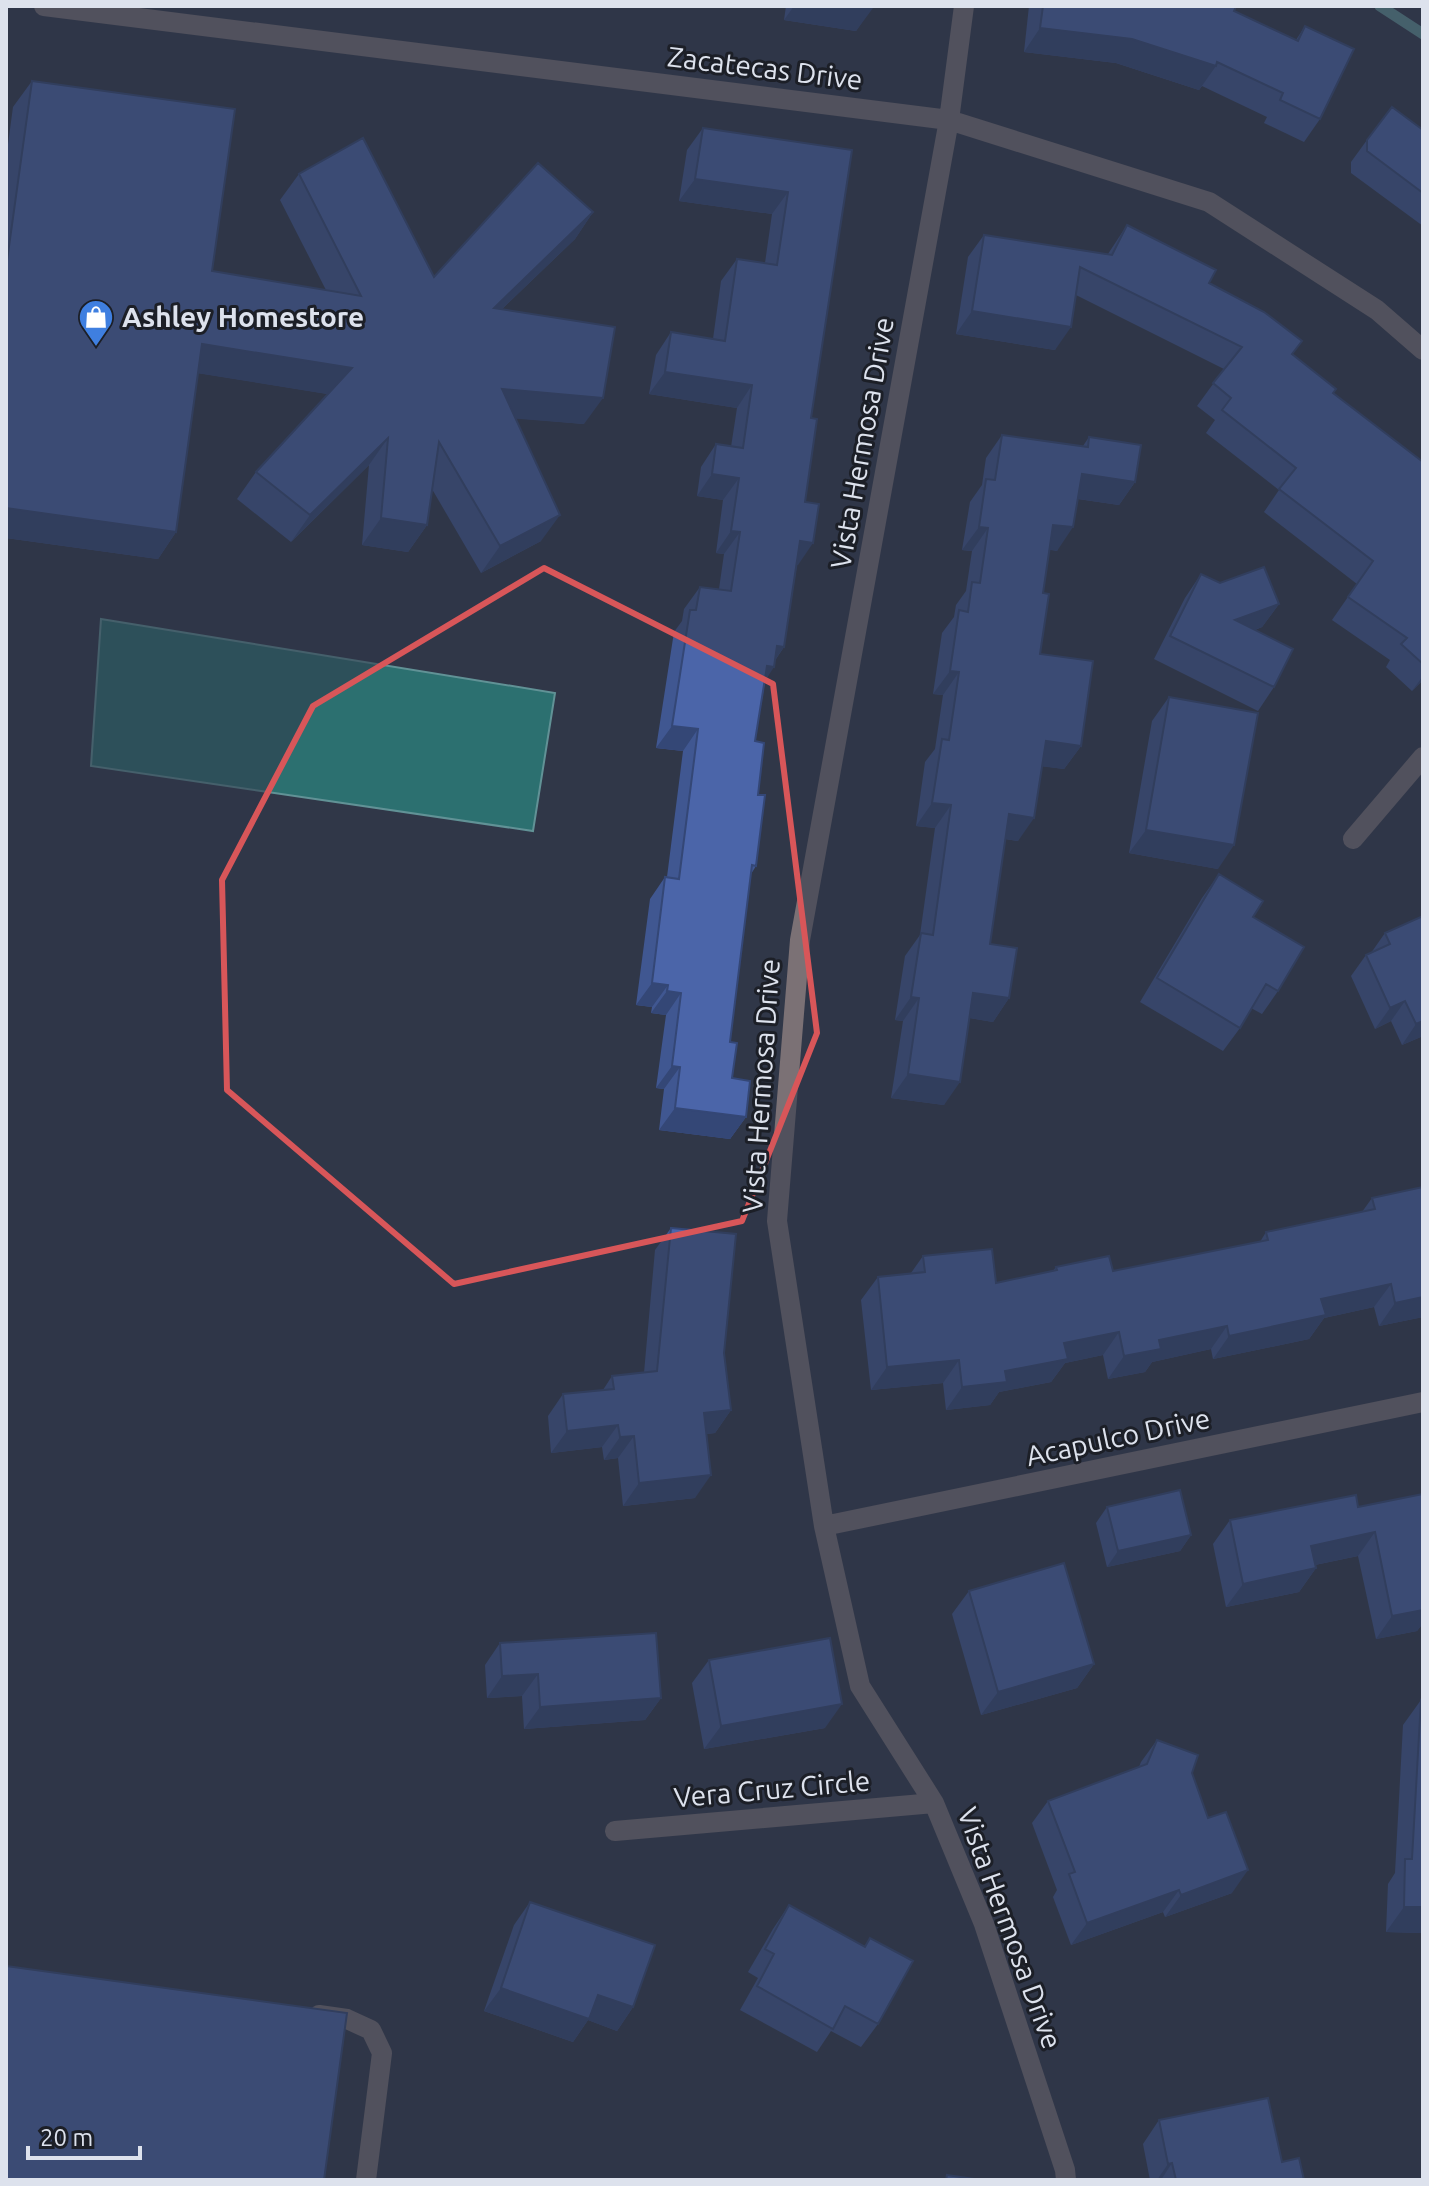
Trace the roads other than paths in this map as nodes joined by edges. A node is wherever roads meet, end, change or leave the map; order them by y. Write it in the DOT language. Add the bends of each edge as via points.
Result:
graph roads {
  1 [pos="44,6"];
  2 [pos="964,6"];
  3 [pos="193,15"];
  4 [pos="949,120"];
  5 [pos="1423,350"];
  6 [pos="1423,757"];
  7 [pos="1353,839"];
  8 [pos="1423,1402"];
  9 [pos="824,1526"];
  10 [pos="934,1803"];
  11 [pos="615,1831"];
  12 [pos="301,2013"];
  13 [pos="366,2180"];
  14 [pos="1066,2180"];
  1 -- 3 [label="street, Zacatecas Drive"];
  2 -- 4 [label="street, Vista Hermosa Drive"];
  3 -- 4 [label="street, Zacatecas Drive"];
  4 -- 5 [label="street, Zacatecas Drive" via="1209,202 1377,310"];
  4 -- 9 [label="street, Vista Hermosa Drive" via="798,955 777,1221"];
  6 -- 7 [label="street"];
  8 -- 9 [label="street, Acapulco Drive"];
  9 -- 10 [label="street, Vista Hermosa Drive" via="860,1686"];
  10 -- 11 [label="street, Vera Cruz Circle"];
  10 -- 14 [label="street, Vista Hermosa Drive" via="984,1924"];
  12 -- 13 [label="street" via="347,2019 371,2030 382,2053"];
}
